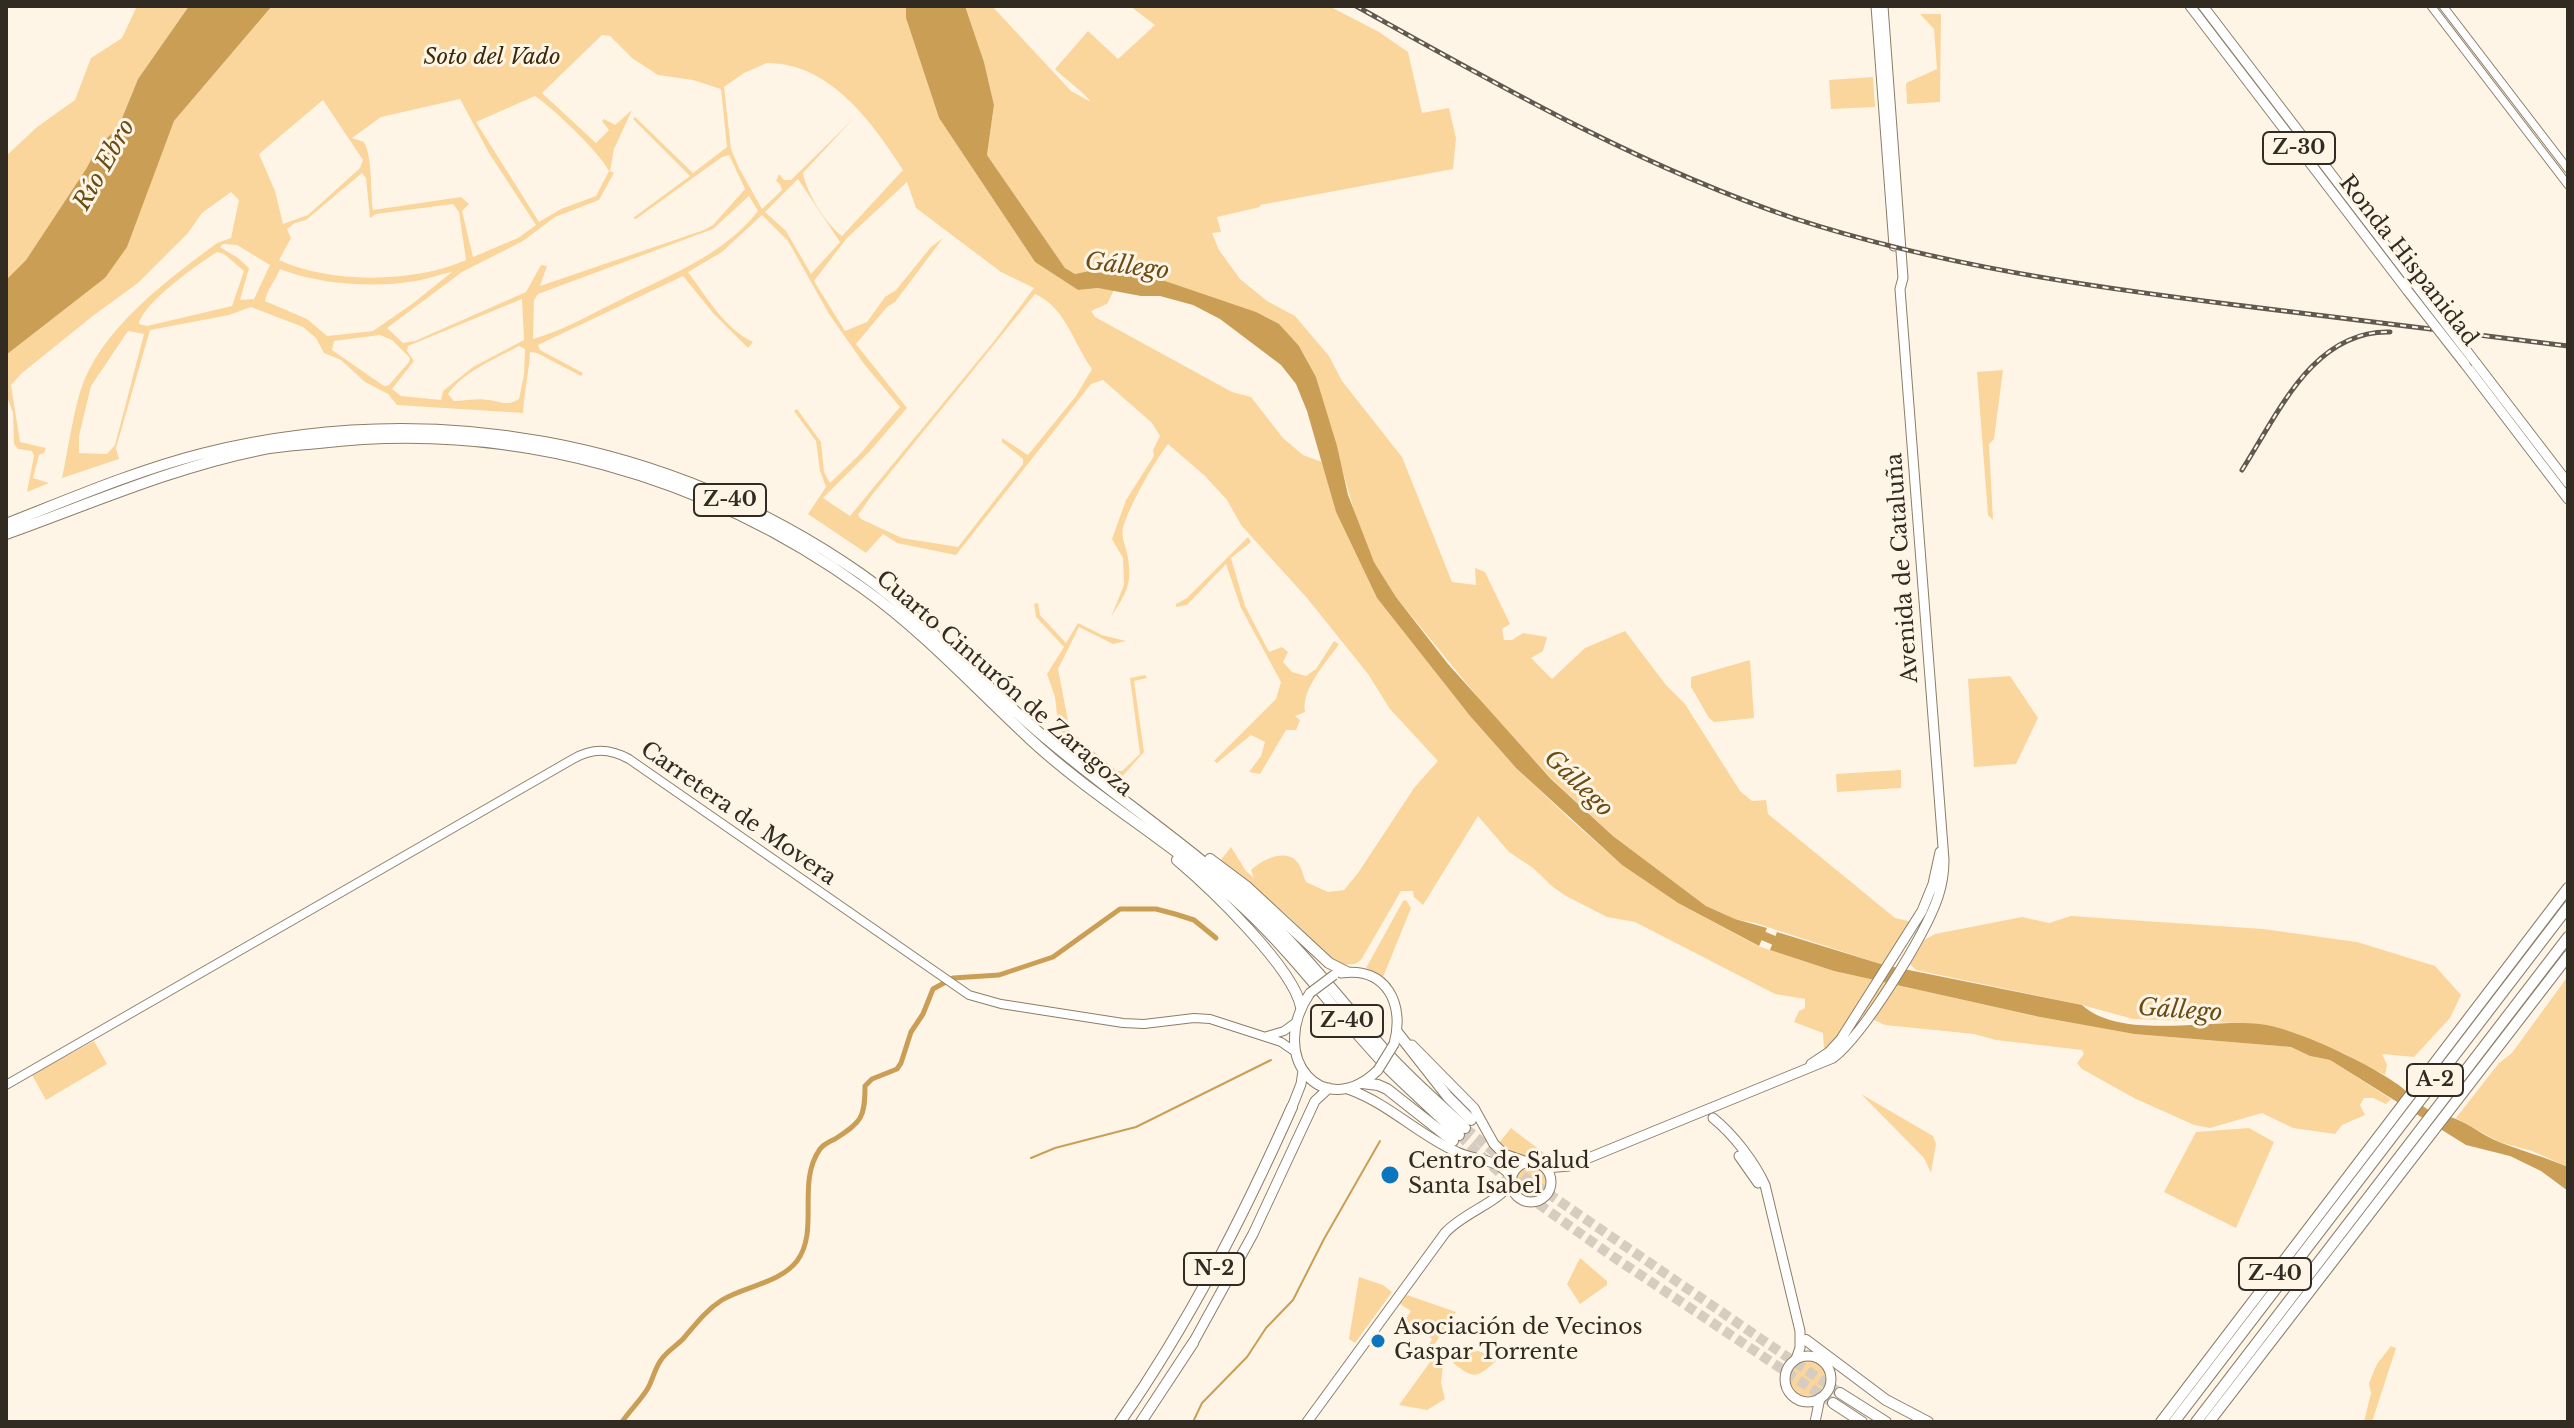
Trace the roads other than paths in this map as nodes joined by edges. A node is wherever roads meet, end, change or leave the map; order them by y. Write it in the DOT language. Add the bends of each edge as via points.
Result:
graph roads {
  1 [pos="1876,6"];
  2 [pos="1883,6"];
  3 [pos="2190,6"];
  4 [pos="2203,6"];
  5 [pos="2431,6"];
  6 [pos="2443,6"];
  7 [pos="2568,169"];
  8 [pos="2568,185"];
  9 [pos="1900,285"];
  10 [pos="2412,288"];
  11 [pos="2568,483"];
  12 [pos="2568,499"];
  13 [pos="6,524"];
  14 [pos="6,534"];
  15 [pos="1121,812"];
  16 [pos="1153,821"];
  17 [pos="2568,888"];
  18 [pos="2568,895"];
  19 [pos="2568,907"];
  20 [pos="2568,937"];
  21 [pos="2526,943"];
  22 [pos="2568,954"];
  23 [pos="1347,972"];
  24 [pos="1301,1007"];
  25 [pos="1295,1023"];
  26 [pos="1397,1030"];
  27 [pos="1264,1037"];
  28 [pos="1294,1051"];
  29 [pos="1303,1071"];
  30 [pos="1362,1083"];
  31 [pos="6,1085"];
  32 [pos="1329,1088"];
  33 [pos="1348,1089"];
  34 [pos="1723,1103"];
  35 [pos="1292,1107"];
  36 [pos="1692,1116"];
  37 [pos="1714,1119"];
  38 [pos="1462,1131"];
  39 [pos="1527,1162"];
  40 [pos="1569,1166"];
  41 [pos="1546,1168"];
  42 [pos="1511,1180"];
  43 [pos="1551,1180"];
  44 [pos="2343,1192"];
  45 [pos="1500,1196"];
  46 [pos="1517,1197"];
  47 [pos="2364,1211"];
  48 [pos="1803,1336"];
  49 [pos="1193,1343"];
  50 [pos="1818,1358"];
  51 [pos="1796,1359"];
  52 [pos="2208,1359"];
  53 [pos="1827,1367"];
  54 [pos="1863,1384"];
  55 [pos="1840,1393"];
  56 [pos="1820,1398"];
  57 [pos="1803,1401"];
  58 [pos="1120,1422"];
  59 [pos="1141,1422"];
  60 [pos="1307,1422"];
  61 [pos="1813,1422"];
  62 [pos="1853,1422"];
  63 [pos="1862,1422"];
  64 [pos="1883,1422"];
  65 [pos="1928,1422"];
  66 [pos="2153,1422"];
  67 [pos="2161,1422"];
  68 [pos="2174,1422"];
  69 [pos="2196,1422"];
  70 [pos="2211,1422"];
  1 -- 9 [label="main road, Avenida de Cataluña"];
  2 -- 9 [label="main road, Avenida de Cataluña"];
  3 -- 10 [label="main road, Ronda Hispanidad / Z-30"];
  4 -- 10 [label="main road, Ronda Hispanidad / Z-30"];
  5 -- 8 [label="street"];
  6 -- 7 [label="street"];
  9 -- 34 [label="main road, Avenida de Cataluña" via="1941,848 1917,930 1856,1026 1802,1070"];
  10 -- 11 [label="main road, Ronda Hispanidad / Z-30, bridge"];
  10 -- 12 [label="main road, Ronda Hispanidad / Z-30, bridge"];
  13 -- 16 [label="highway, Z-40" via="197,455 359,429 485,432 606,455 742,505 864,576 1031,726"];
  14 -- 15 [label="highway, Cuarto Cinturón de Zaragoza / Z-40" via="113,493 263,449 422,437 483,441 606,464 703,497 835,569 905,621 1032,741"];
  15 -- 24 [label="highway" via="1235,916 1296,989"];
  15 -- 38 [label="highway, Cuarto Cinturón de Zaragoza / Z-40" via="1246,909 1389,1069"];
  16 -- 23 [label="highway" via="1246,886 1329,963"];
  16 -- 38 [label="highway, Z-40" via="1254,905"];
  17 -- 21 [label="highway"];
  18 -- 21 [label="highway, Z-40"];
  19 -- 44 [label="highway, A-2"];
  20 -- 47 [label="highway, A-2"];
  21 -- 44 [label="highway, Z-40"];
  22 -- 47 [label="highway"];
  23 -- 24 [label="main road, bridge" via="1310,993"];
  23 -- 26 [label="main road" via="1370,976 1386,987 1396,1007"];
  24 -- 25 [label="main road"];
  25 -- 27 [label="main road"];
  25 -- 28 [label="main road"];
  26 -- 30 [label="main road, bridge" via="1378,1070"];
  26 -- 38 [label="highway" via="1448,1097"];
  26 -- 39 [label="main road" via="1474,1108 1494,1144"];
  27 -- 28 [label="main road, Carretera de Movera"];
  27 -- 31 [label="main road, Carretera de Movera" via="1210,1019 1133,1024 969,995 629,759 600,750 573,759"];
  28 -- 29 [label="main road"];
  29 -- 32 [label="main road"];
  29 -- 35 [label="main road, N-2"];
  30 -- 33 [label="main road"];
  30 -- 38 [label="highway" via="1387,1089"];
  32 -- 33 [label="main road"];
  32 -- 49 [label="main road, N-2" via="1314,1103 1253,1234"];
  33 -- 42 [label="main road" via="1384,1104 1455,1151 1496,1162"];
  34 -- 37 [label="main road, Avenida de Cataluña"];
  34 -- 37 [label="main road"];
  35 -- 58 [label="highway, N-2" via="1222,1256"];
  36 -- 37 [label="main road"];
  36 -- 37 [label="main road, Avenida de Cataluña"];
  36 -- 40 [label="main road, Avenida de Cataluña"];
  37 -- 48 [label="main road" via="1769,1204"];
  39 -- 41 [label="main road"];
  39 -- 42 [label="main road"];
  40 -- 41 [label="main road"];
  40 -- 43 [label="main road"];
  41 -- 43 [label="main road"];
  42 -- 45 [label="main road"];
  42 -- 46 [label="main road"];
  43 -- 46 [label="main road" via="1548,1193 1539,1200"];
  44 -- 52 [label="highway, Z-40"];
  44 -- 68 [label="highway, A-2"];
  45 -- 46 [label="main road"];
  45 -- 60 [label="main road" via="1445,1233"];
  47 -- 69 [label="highway, A-2"];
  47 -- 70 [label="highway"];
  48 -- 50 [label="main road"];
  48 -- 51 [label="main road"];
  48 -- 54 [label="highway"];
  49 -- 59 [label="highway, N-2"];
  50 -- 51 [label="main road"];
  50 -- 53 [label="main road"];
  51 -- 57 [label="main road" via="1787,1369 1786,1382 1791,1394"];
  52 -- 66 [label="highway, Z-40"];
  52 -- 67 [label="highway"];
  53 -- 54 [label="highway"];
  53 -- 56 [label="main road" via="1830,1384"];
  54 -- 65 [label="highway"];
  55 -- 64 [label="highway"];
  56 -- 57 [label="main road"];
  56 -- 61 [label="main road"];
  57 -- 61 [label="main road"];
  62 -- 63 [label="highway" via="1833,1403"];
}
